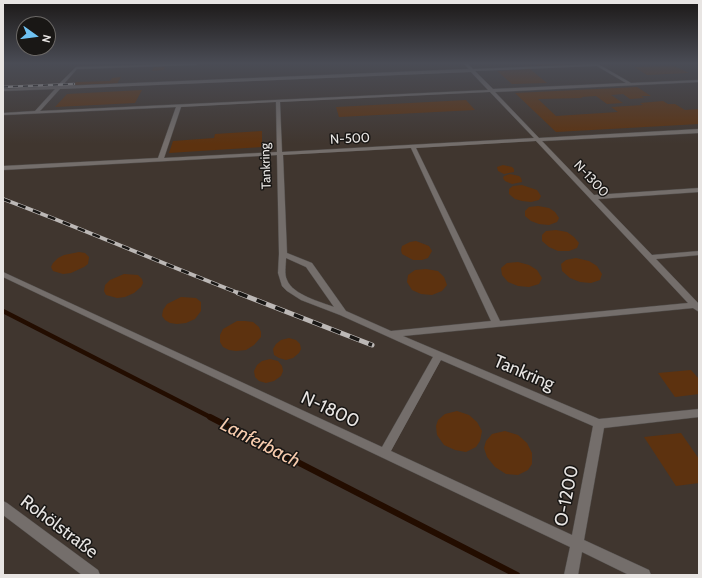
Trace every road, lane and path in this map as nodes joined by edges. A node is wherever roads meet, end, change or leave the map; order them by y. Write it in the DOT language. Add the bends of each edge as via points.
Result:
graph roads {
  1 [pos="55,91"];
  2 [pos="492,91"];
  3 [pos="278,101"];
  4 [pos="180,106"];
  5 [pos="36,113"];
  6 [pos="3,114"];
  7 [pos="699,131"];
  8 [pos="538,139"];
  9 [pos="413,146"];
  10 [pos="280,153"];
  11 [pos="160,160"];
  12 [pos="3,168"];
  13 [pos="699,190"];
  14 [pos="593,197"];
  15 [pos="699,253"];
  16 [pos="283,254"];
  17 [pos="649,257"];
  18 [pos="3,274"];
  19 [pos="697,307"];
  20 [pos="343,313"];
  21 [pos="497,324"];
  22 [pos="390,334"];
  23 [pos="438,355"];
  24 [pos="699,413"];
  25 [pos="599,424"];
  26 [pos="384,453"];
  27 [pos="3,507"];
  28 [pos="576,543"];
  29 [pos="93,575"];
  30 [pos="571,575"];
  31 [pos="644,575"];
  1 -- 5 [label="lane"];
  2 -- 3 [label="lane"];
  2 -- 8 [label="lane, N-1300"];
  3 -- 4 [label="lane"];
  3 -- 10 [label="lane, Tankring"];
  4 -- 5 [label="lane"];
  4 -- 11 [label="lane"];
  5 -- 6 [label="lane"];
  7 -- 8 [label="lane, N-500"];
  8 -- 9 [label="lane, N-500"];
  8 -- 14 [label="lane, N-1300"];
  9 -- 10 [label="lane, N-500"];
  9 -- 21 [label="lane"];
  10 -- 11 [label="lane, N-500"];
  10 -- 16 [label="lane, Tankring"];
  11 -- 12 [label="lane, N-500"];
  13 -- 14 [label="lane"];
  14 -- 17 [label="lane, N-1300"];
  15 -- 17 [label="lane"];
  16 -- 20 [label="lane" via="310,265"];
  16 -- 20 [label="lane, Tankring" via="282,269 285,283 295,295"];
  17 -- 19 [label="lane, N-1300"];
  18 -- 26 [label="lane, N-1800"];
  19 -- 21 [label="lane"];
  20 -- 22 [label="lane, Tankring"];
  21 -- 22 [label="lane"];
  22 -- 23 [label="lane, Tankring"];
  23 -- 25 [label="lane, Tankring"];
  23 -- 26 [label="lane"];
  24 -- 25 [label="lane, Tankring"];
  25 -- 28 [label="lane, O-1200"];
  26 -- 28 [label="lane, N-1800"];
  27 -- 29 [label="lane, Rohölstraße"];
  28 -- 30 [label="lane, O-1200"];
  28 -- 31 [label="lane, N-1800"];
}
